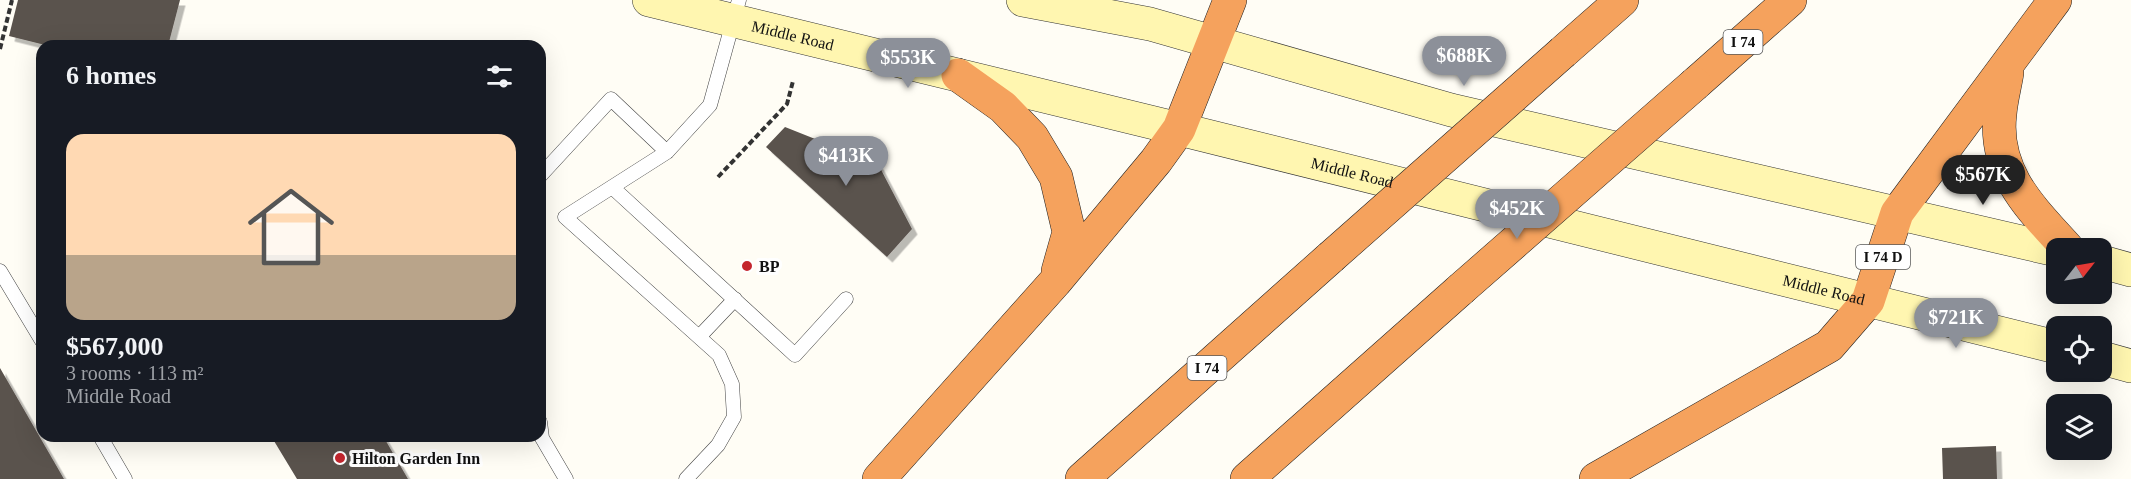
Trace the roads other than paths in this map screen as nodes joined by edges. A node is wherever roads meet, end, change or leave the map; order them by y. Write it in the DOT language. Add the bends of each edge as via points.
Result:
graph roads {
  1 [pos="649,0"];
  2 [pos="1023,0"];
  3 [pos="1230,0"];
  4 [pos="1622,0"];
  5 [pos="1790,0"];
  6 [pos="2055,0"];
  7 [pos="737,10"];
  8 [pos="1212,42"];
  9 [pos="2009,64"];
  10 [pos="958,75"];
  11 [pos="1179,129"];
  12 [pos="667,152"];
  13 [pos="546,169"];
  14 [pos="612,187"];
  15 [pos="1898,213"];
  16 [pos="2058,238"];
  17 [pos="2046,248"];
  18 [pos="2112,265"];
  19 [pos="2131,270"];
  20 [pos="0,271"];
  21 [pos="1055,282"];
  22 [pos="735,299"];
  23 [pos="846,299"];
  24 [pos="1868,301"];
  25 [pos="36,331"];
  26 [pos="699,337"];
  27 [pos="2046,345"];
  28 [pos="2112,361"];
  29 [pos="2131,366"];
  30 [pos="103,442"];
  31 [pos="544,442"];
  32 [pos="125,479"];
  33 [pos="566,479"];
  34 [pos="686,479"];
  35 [pos="879,479"];
  36 [pos="1082,479"];
  37 [pos="1247,479"];
  38 [pos="1596,479"];
  1 -- 7 [label="main road, Middle Road"];
  2 -- 8 [label="main road" via="1150,24"];
  3 -- 8 [label="highway"];
  4 -- 36 [label="highway, I 74, bridge"];
  5 -- 37 [label="highway, I 74, bridge"];
  6 -- 9 [label="highway"];
  7 -- 10 [label="main road, Middle Road" via="773,31"];
  7 -- 12 [label="lane" via="710,105"];
  8 -- 11 [label="highway"];
  8 -- 15 [label="main road" via="1451,110"];
  9 -- 15 [label="highway"];
  9 -- 16 [label="highway" via="1999,116 2001,147 2023,199"];
  10 -- 11 [label="main road, Middle Road"];
  10 -- 21 [label="highway" via="1003,107 1032,137 1056,177 1069,232"];
  11 -- 21 [label="highway"];
  11 -- 24 [label="main road, Middle Road"];
  12 -- 13 [label="lane" via="611,99"];
  12 -- 14 [label="lane"];
  14 -- 22 [label="lane"];
  14 -- 26 [label="lane" via="565,217"];
  15 -- 17 [label="main road"];
  15 -- 24 [label="highway, I 74 D"];
  18 -- 19 [label="main road"];
  20 -- 25 [label="lane"];
  21 -- 35 [label="highway"];
  22 -- 23 [label="lane" via="795,355"];
  22 -- 26 [label="lane"];
  24 -- 27 [label="main road, Middle Road"];
  24 -- 38 [label="highway" via="1829,346"];
  26 -- 34 [label="lane" via="719,356 732,384 734,417 718,445"];
  28 -- 29 [label="main road"];
  30 -- 32 [label="lane"];
  31 -- 33 [label="lane"];
}
